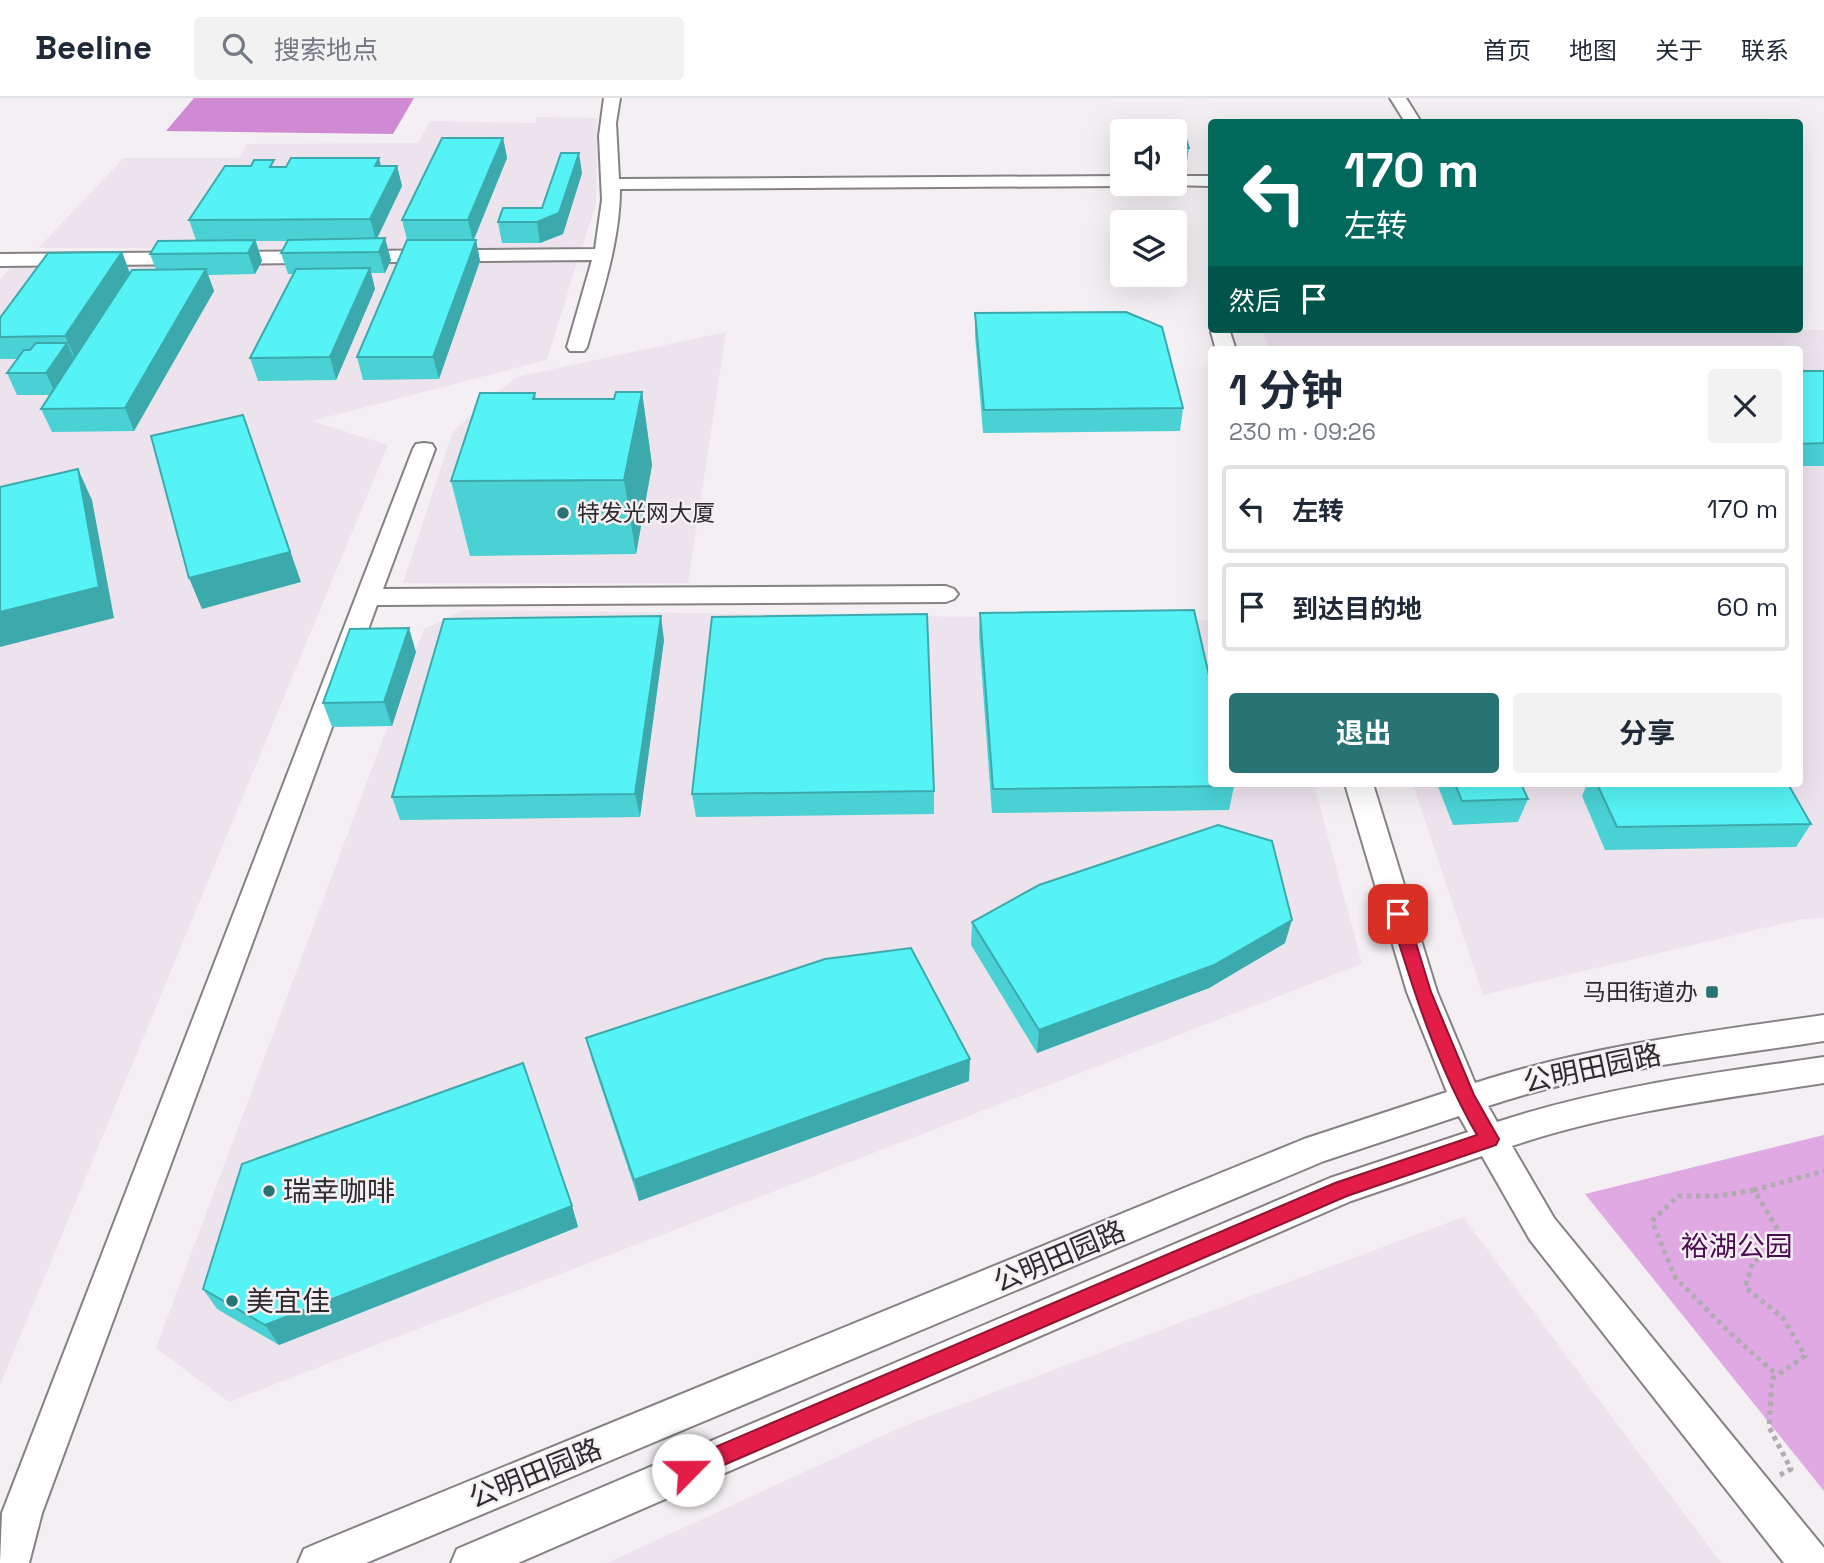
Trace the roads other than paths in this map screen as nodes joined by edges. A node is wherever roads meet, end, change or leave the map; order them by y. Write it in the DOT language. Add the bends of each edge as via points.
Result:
graph roads {
  1 [pos="612,98"];
  2 [pos="1398,98"];
  3 [pos="1411,119"];
  4 [pos="1110,181"];
  5 [pos="1187,181"];
  6 [pos="1208,181"];
  7 [pos="610,184"];
  8 [pos="601,254"];
  9 [pos="0,260"];
  10 [pos="577,347"];
  11 [pos="424,449"];
  12 [pos="946,594"];
  13 [pos="368,597"];
  14 [pos="1360,787"];
  15 [pos="1824,1028"];
  16 [pos="1824,1070"];
  17 [pos="1466,1099"];
  18 [pos="1489,1139"];
  19 [pos="9,1563"];
  20 [pos="318,1563"];
  21 [pos="471,1563"];
  22 [pos="1810,1563"];
  1 -- 7 [label="street"];
  2 -- 3 [label="street"];
  4 -- 7 [label="street"];
  5 -- 6 [label="street"];
  7 -- 8 [label="street"];
  8 -- 9 [label="street"];
  8 -- 10 [label="street"];
  11 -- 13 [label="street"];
  12 -- 13 [label="street"];
  13 -- 19 [label="street" via="22,1513"];
  14 -- 17 [label="street" via="1422,992"];
  15 -- 17 [label="street, 公明田园路" via="1661,1052 1516,1083"];
  16 -- 18 [label="street, 公明田园路" via="1686,1091 1541,1122"];
  17 -- 18 [label="street"];
  17 -- 20 [label="street, 公明田园路" via="1315,1149"];
  18 -- 21 [label="street, 公明田园路" via="1342,1189"];
  18 -- 22 [label="street" via="1542,1229"];
}
